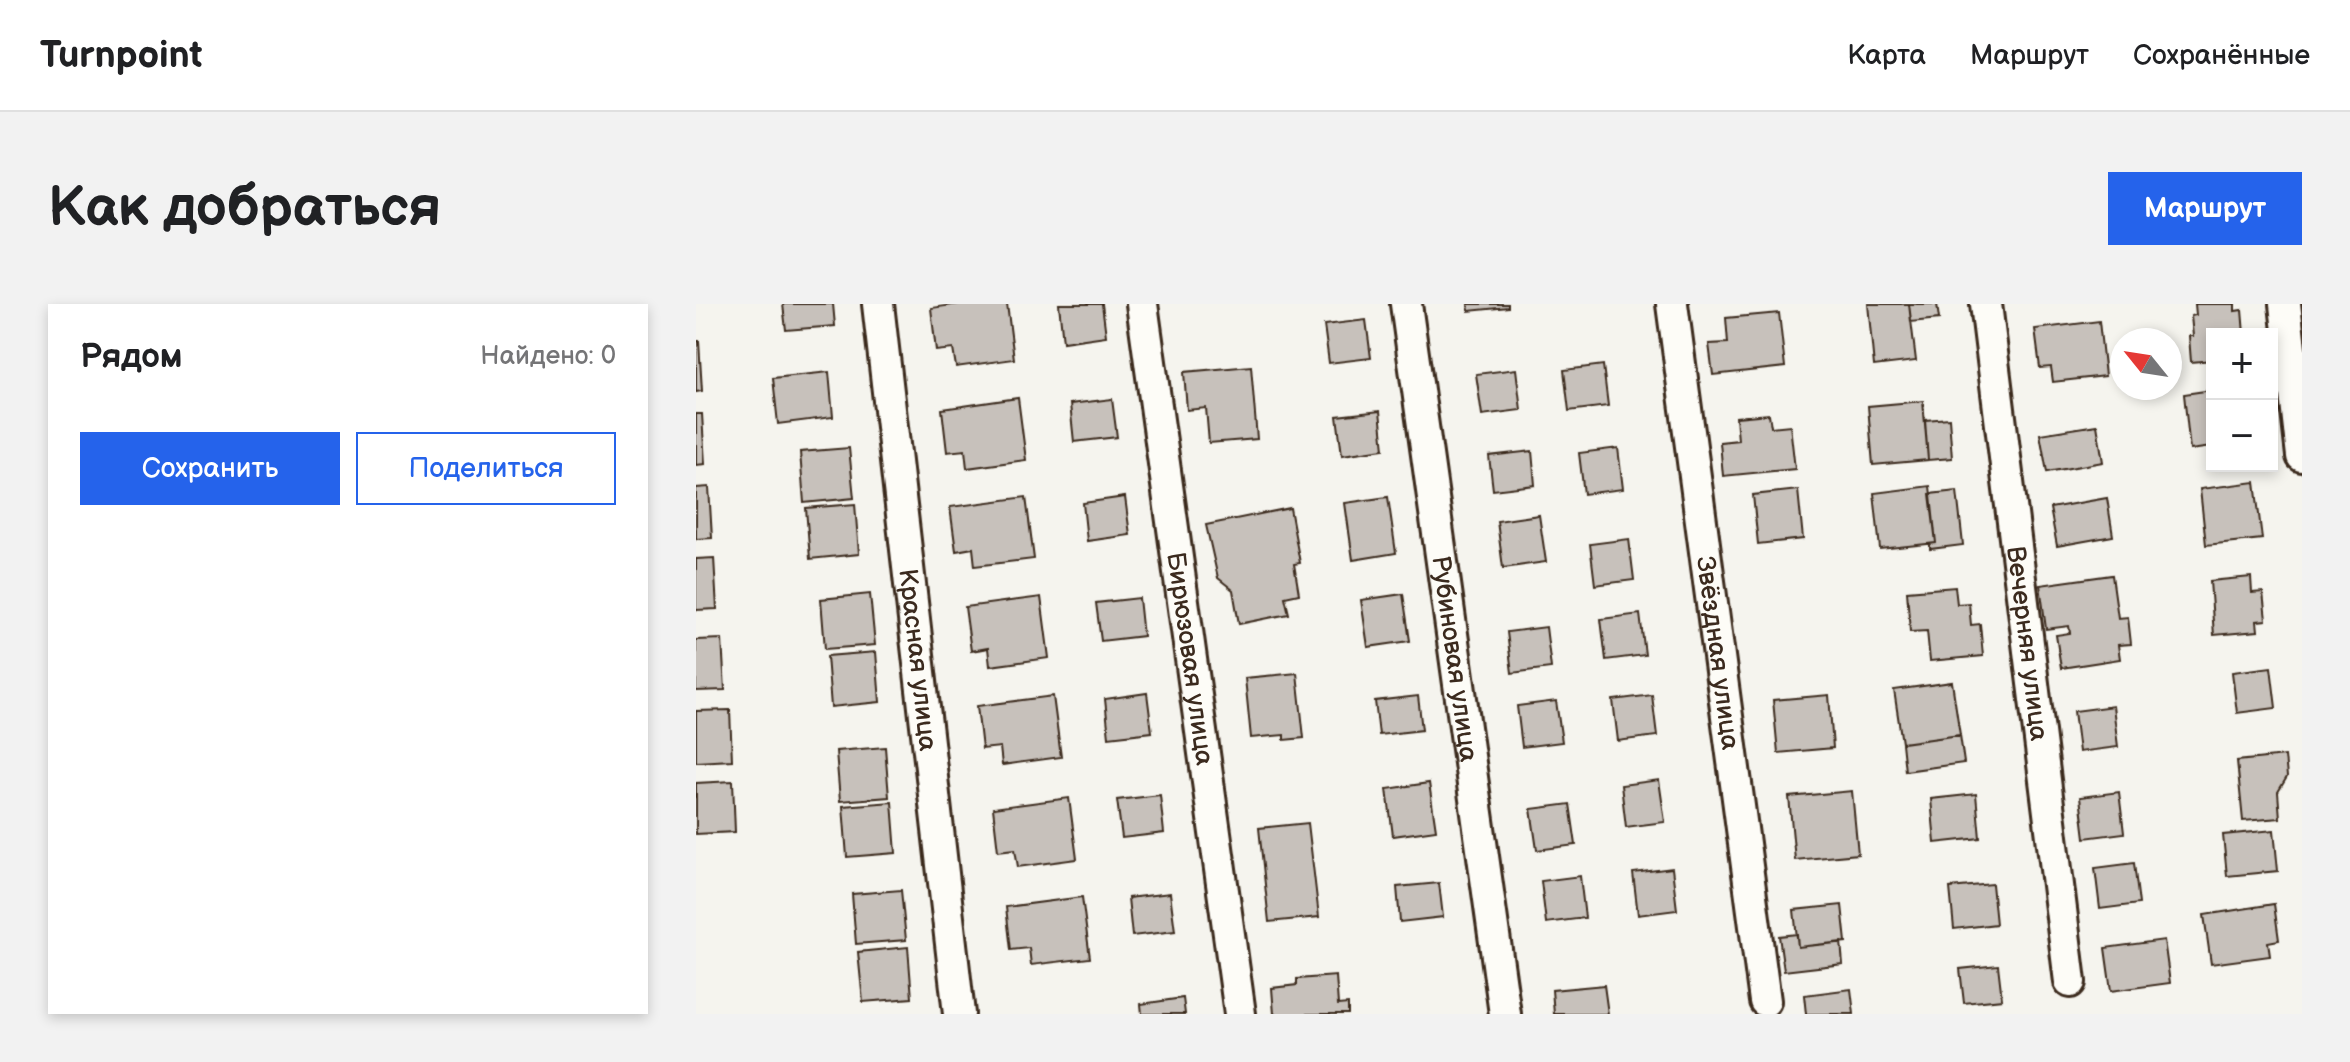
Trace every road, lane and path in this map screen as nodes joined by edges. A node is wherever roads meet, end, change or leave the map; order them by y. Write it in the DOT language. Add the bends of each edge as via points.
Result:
graph roads {
  1 [pos="878,304"];
  2 [pos="1142,304"];
  3 [pos="1406,304"];
  4 [pos="1672,304"];
  5 [pos="1986,304"];
  6 [pos="2285,304"];
  7 [pos="2302,456"];
  8 [pos="2070,982"];
  9 [pos="1765,1001"];
  10 [pos="959,1014"];
  11 [pos="1240,1014"];
  12 [pos="1505,1014"];
  1 -- 10 [label="street, Красная улица"];
  2 -- 11 [label="street, Бирюзовая улица"];
  3 -- 12 [label="street, Рубиновая улица"];
  4 -- 9 [label="street, Звёздная улица"];
  5 -- 8 [label="street, Вечерняя улица"];
  6 -- 7 [label="street"];
}
